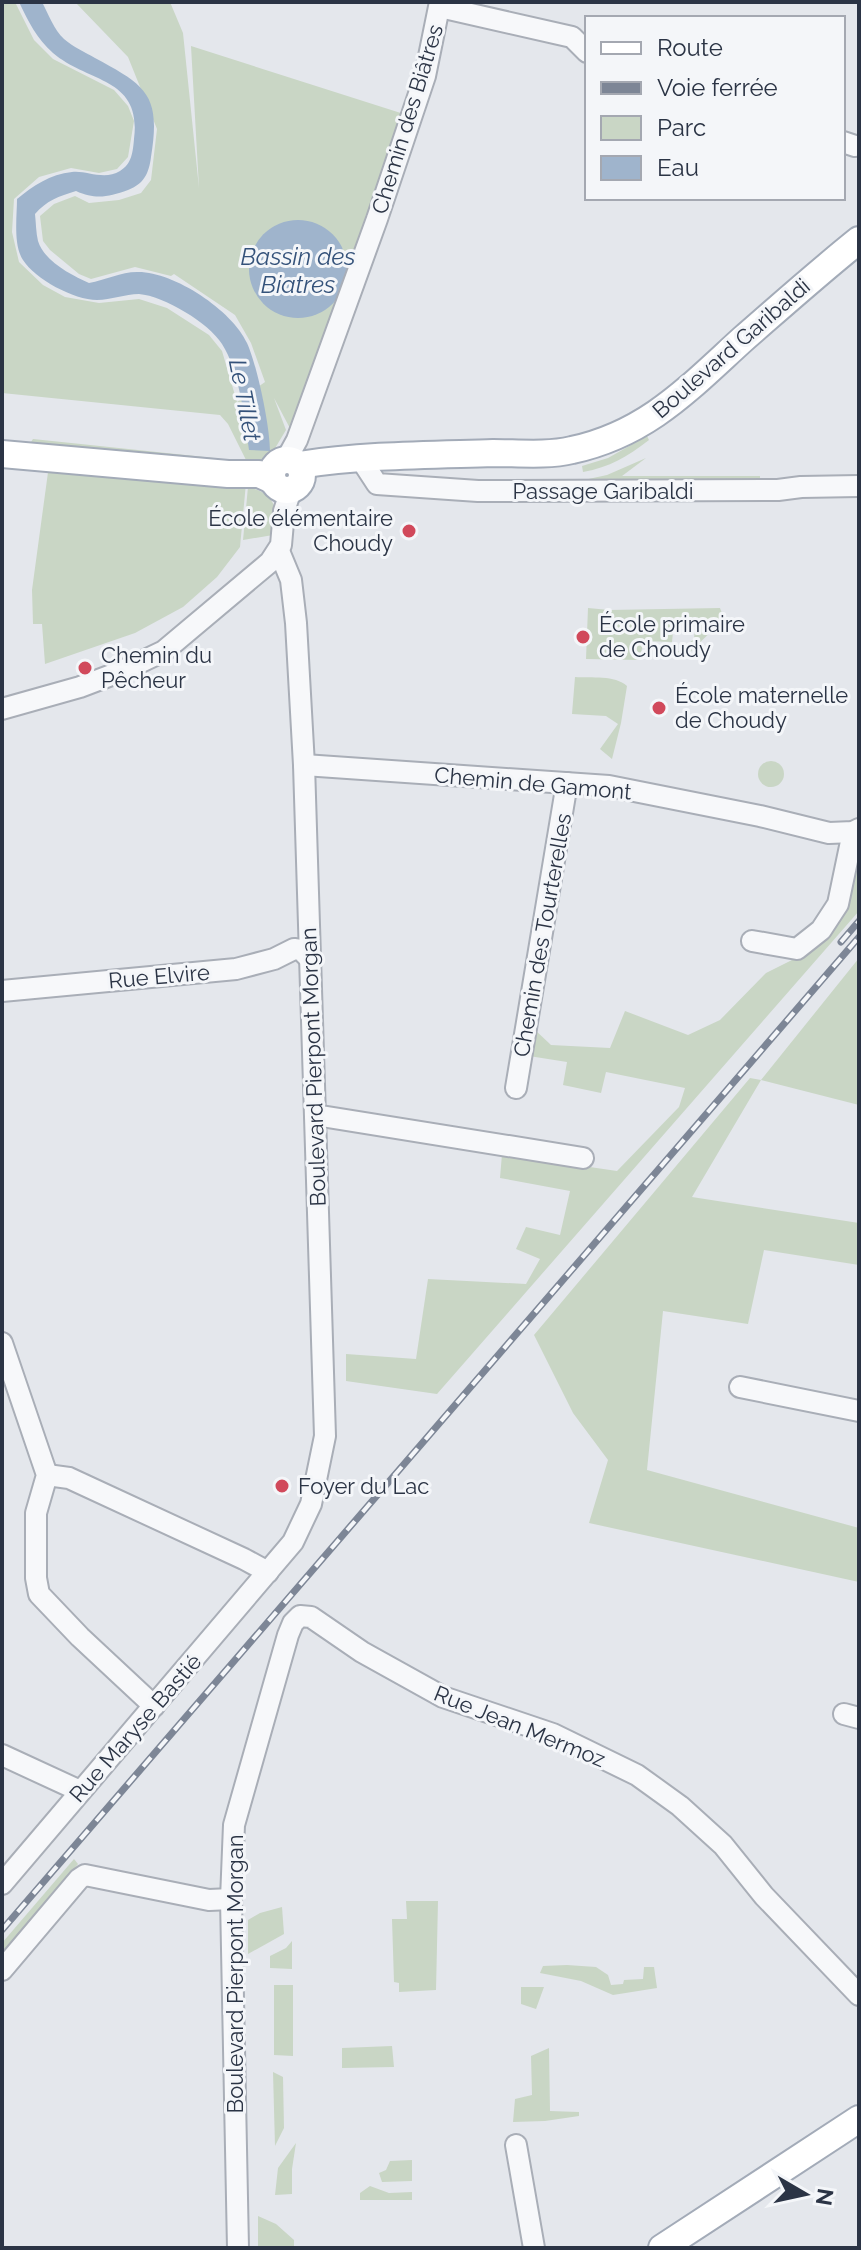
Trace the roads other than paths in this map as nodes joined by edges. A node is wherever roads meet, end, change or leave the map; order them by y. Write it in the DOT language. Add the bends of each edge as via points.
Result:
graph roads {
  1 [pos="440,5"];
  2 [pos="585,50"];
  3 [pos="859,240"];
  4 [pos="4,452"];
  5 [pos="405,456"];
  6 [pos="360,458"];
  7 [pos="283,479"];
  8 [pos="859,486"];
  9 [pos="275,554"];
  10 [pos="2,709"];
  11 [pos="304,765"];
  12 [pos="567,783"];
  13 [pos="856,830"];
  14 [pos="752,941"];
  15 [pos="309,958"];
  16 [pos="2,991"];
  17 [pos="516,1088"];
  18 [pos="315,1115"];
  19 [pos="583,1158"];
  20 [pos="2,1343"];
  21 [pos="740,1387"];
  22 [pos="859,1411"];
  23 [pos="47,1475"];
  24 [pos="268,1572"];
  25 [pos="300,1616"];
  26 [pos="154,1706"];
  27 [pos="2,1755"];
  28 [pos="80,1791"];
  29 [pos="2,1884"];
  30 [pos="231,1899"];
  31 [pos="2,1970"];
  32 [pos="859,1995"];
  33 [pos="859,2119"];
  34 [pos="859,2127"];
  35 [pos="824,2144"];
  36 [pos="516,2145"];
  37 [pos="238,2248"];
  38 [pos="534,2248"];
  39 [pos="662,2248"];
  1 -- 2 [label="street" via="572,37"];
  1 -- 7 [label="street, Chemin des Biâtres" via="425,76"];
  3 -- 5 [label="main road, Boulevard Garibaldi" via="669,407 633,428 568,451"];
  4 -- 7 [label="main road, Boulevard Garibaldi"];
  5 -- 6 [label="main road, Boulevard Garibaldi"];
  5 -- 7 [label="main road, Boulevard Garibaldi" via="334,459"];
  6 -- 7 [label="main road, Boulevard Garibaldi" via="321,464"];
  6 -- 8 [label="street, Passage Garibaldi" via="377,484 478,491"];
  7 -- 9 [label="street"];
  9 -- 10 [label="street" via="164,651 80,687"];
  9 -- 11 [label="street, Boulevard Pierpont Morgan" via="291,580"];
  11 -- 12 [label="street, Chemin de Gamont"];
  11 -- 15 [label="street, Boulevard Pierpont Morgan"];
  12 -- 13 [label="street, Chemin de Gamont" via="609,786 829,833"];
  12 -- 17 [label="street, Chemin des Tourterelles"];
  13 -- 14 [label="street, Chemin de Gamont" via="838,904 821,930 797,949"];
  15 -- 16 [label="street, Rue Elvire" via="294,949 236,969"];
  15 -- 18 [label="street, Boulevard Pierpont Morgan"];
  18 -- 19 [label="street"];
  18 -- 24 [label="street, Boulevard Pierpont Morgan" via="325,1436 311,1504 293,1542"];
  20 -- 23 [label="street"];
  21 -- 22 [label="street"];
  23 -- 24 [label="street" via="69,1478"];
  23 -- 26 [label="street" via="36,1513 39,1594"];
  24 -- 26 [label="street, Rue Maryse Bastié"];
  25 -- 30 [label="street, Boulevard Pierpont Morgan" via="288,1635 234,1825"];
  25 -- 32 [label="street, Rue Jean Mermoz" via="311,1617 443,1697 553,1734 637,1775 723,1845"];
  26 -- 28 [label="street, Rue Maryse Bastié"];
  27 -- 28 [label="street"];
  28 -- 29 [label="street, Rue Maryse Bastié"];
  30 -- 31 [label="street" via="209,1900 85,1875"];
  30 -- 37 [label="street, Boulevard Pierpont Morgan"];
  33 -- 35 [label="main road"];
  34 -- 35 [label="main road"];
  35 -- 39 [label="main road"];
  36 -- 38 [label="street"];
}
